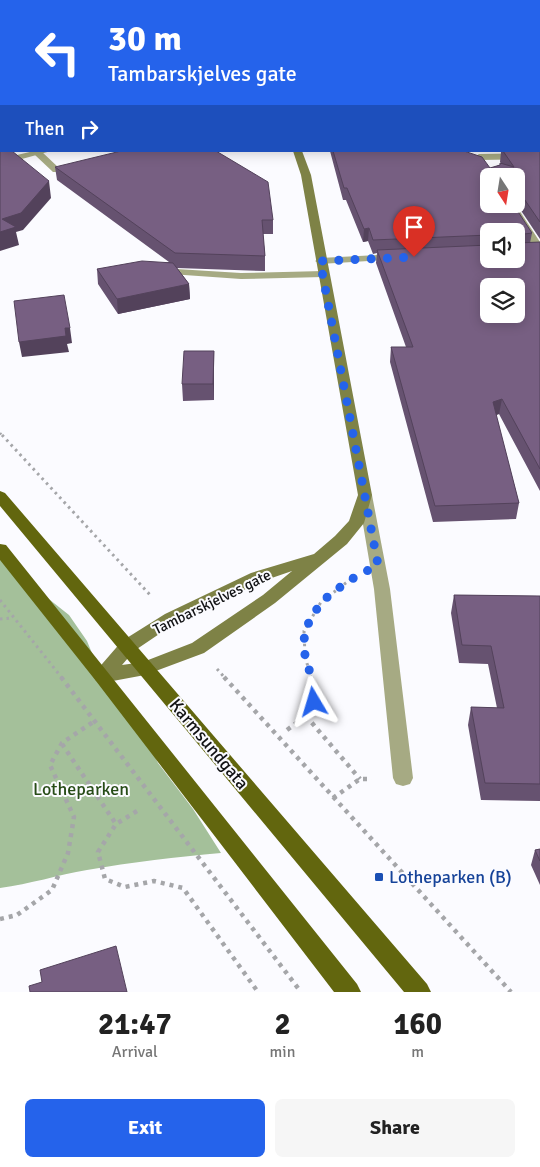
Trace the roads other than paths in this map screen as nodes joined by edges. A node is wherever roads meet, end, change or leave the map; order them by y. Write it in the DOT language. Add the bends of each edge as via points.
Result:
graph roads {
  1 [pos="42,152"];
  2 [pos="297,152"];
  3 [pos="477,154"];
  4 [pos="540,156"];
  5 [pos="0,162"];
  6 [pos="487,168"];
  7 [pos="56,170"];
  8 [pos="516,213"];
  9 [pos="540,250"];
  10 [pos="525,252"];
  11 [pos="410,257"];
  12 [pos="320,261"];
  13 [pos="152,271"];
  14 [pos="323,274"];
  15 [pos="0,496"];
  16 [pos="365,496"];
  17 [pos="0,549"];
  18 [pos="320,557"];
  19 [pos="128,646"];
  20 [pos="145,668"];
  21 [pos="102,676"];
  22 [pos="403,778"];
  23 [pos="349,992"];
  24 [pos="419,992"];
  1 -- 5 [label="street"];
  1 -- 7 [label="street"];
  2 -- 12 [label="street, Tambarskjelves gate" via="306,175"];
  3 -- 4 [label="street"];
  3 -- 6 [label="street"];
  8 -- 9 [label="street"];
  9 -- 10 [label="street"];
  11 -- 12 [label="street"];
  12 -- 14 [label="street, Tambarskjelves gate"];
  13 -- 14 [label="street" via="241,276"];
  14 -- 16 [label="street, Tambarskjelves gate"];
  15 -- 19 [label="main road, Karmsundgata"];
  16 -- 18 [label="street, Tambarskjelves gate" via="356,522"];
  16 -- 22 [label="street, Tambarskjelves gate" via="378,565"];
  17 -- 21 [label="main road"];
  18 -- 19 [label="street, Tambarskjelves gate" via="257,577 171,618"];
  18 -- 20 [label="street, Tambarskjelves gate" via="269,600 198,648"];
  19 -- 20 [label="main road, Karmsundgata"];
  19 -- 21 [label="street, Tambarskjelves gate"];
  20 -- 21 [label="street, Tambarskjelves gate"];
  20 -- 24 [label="main road, Karmsundgata"];
  21 -- 23 [label="main road"];
}
